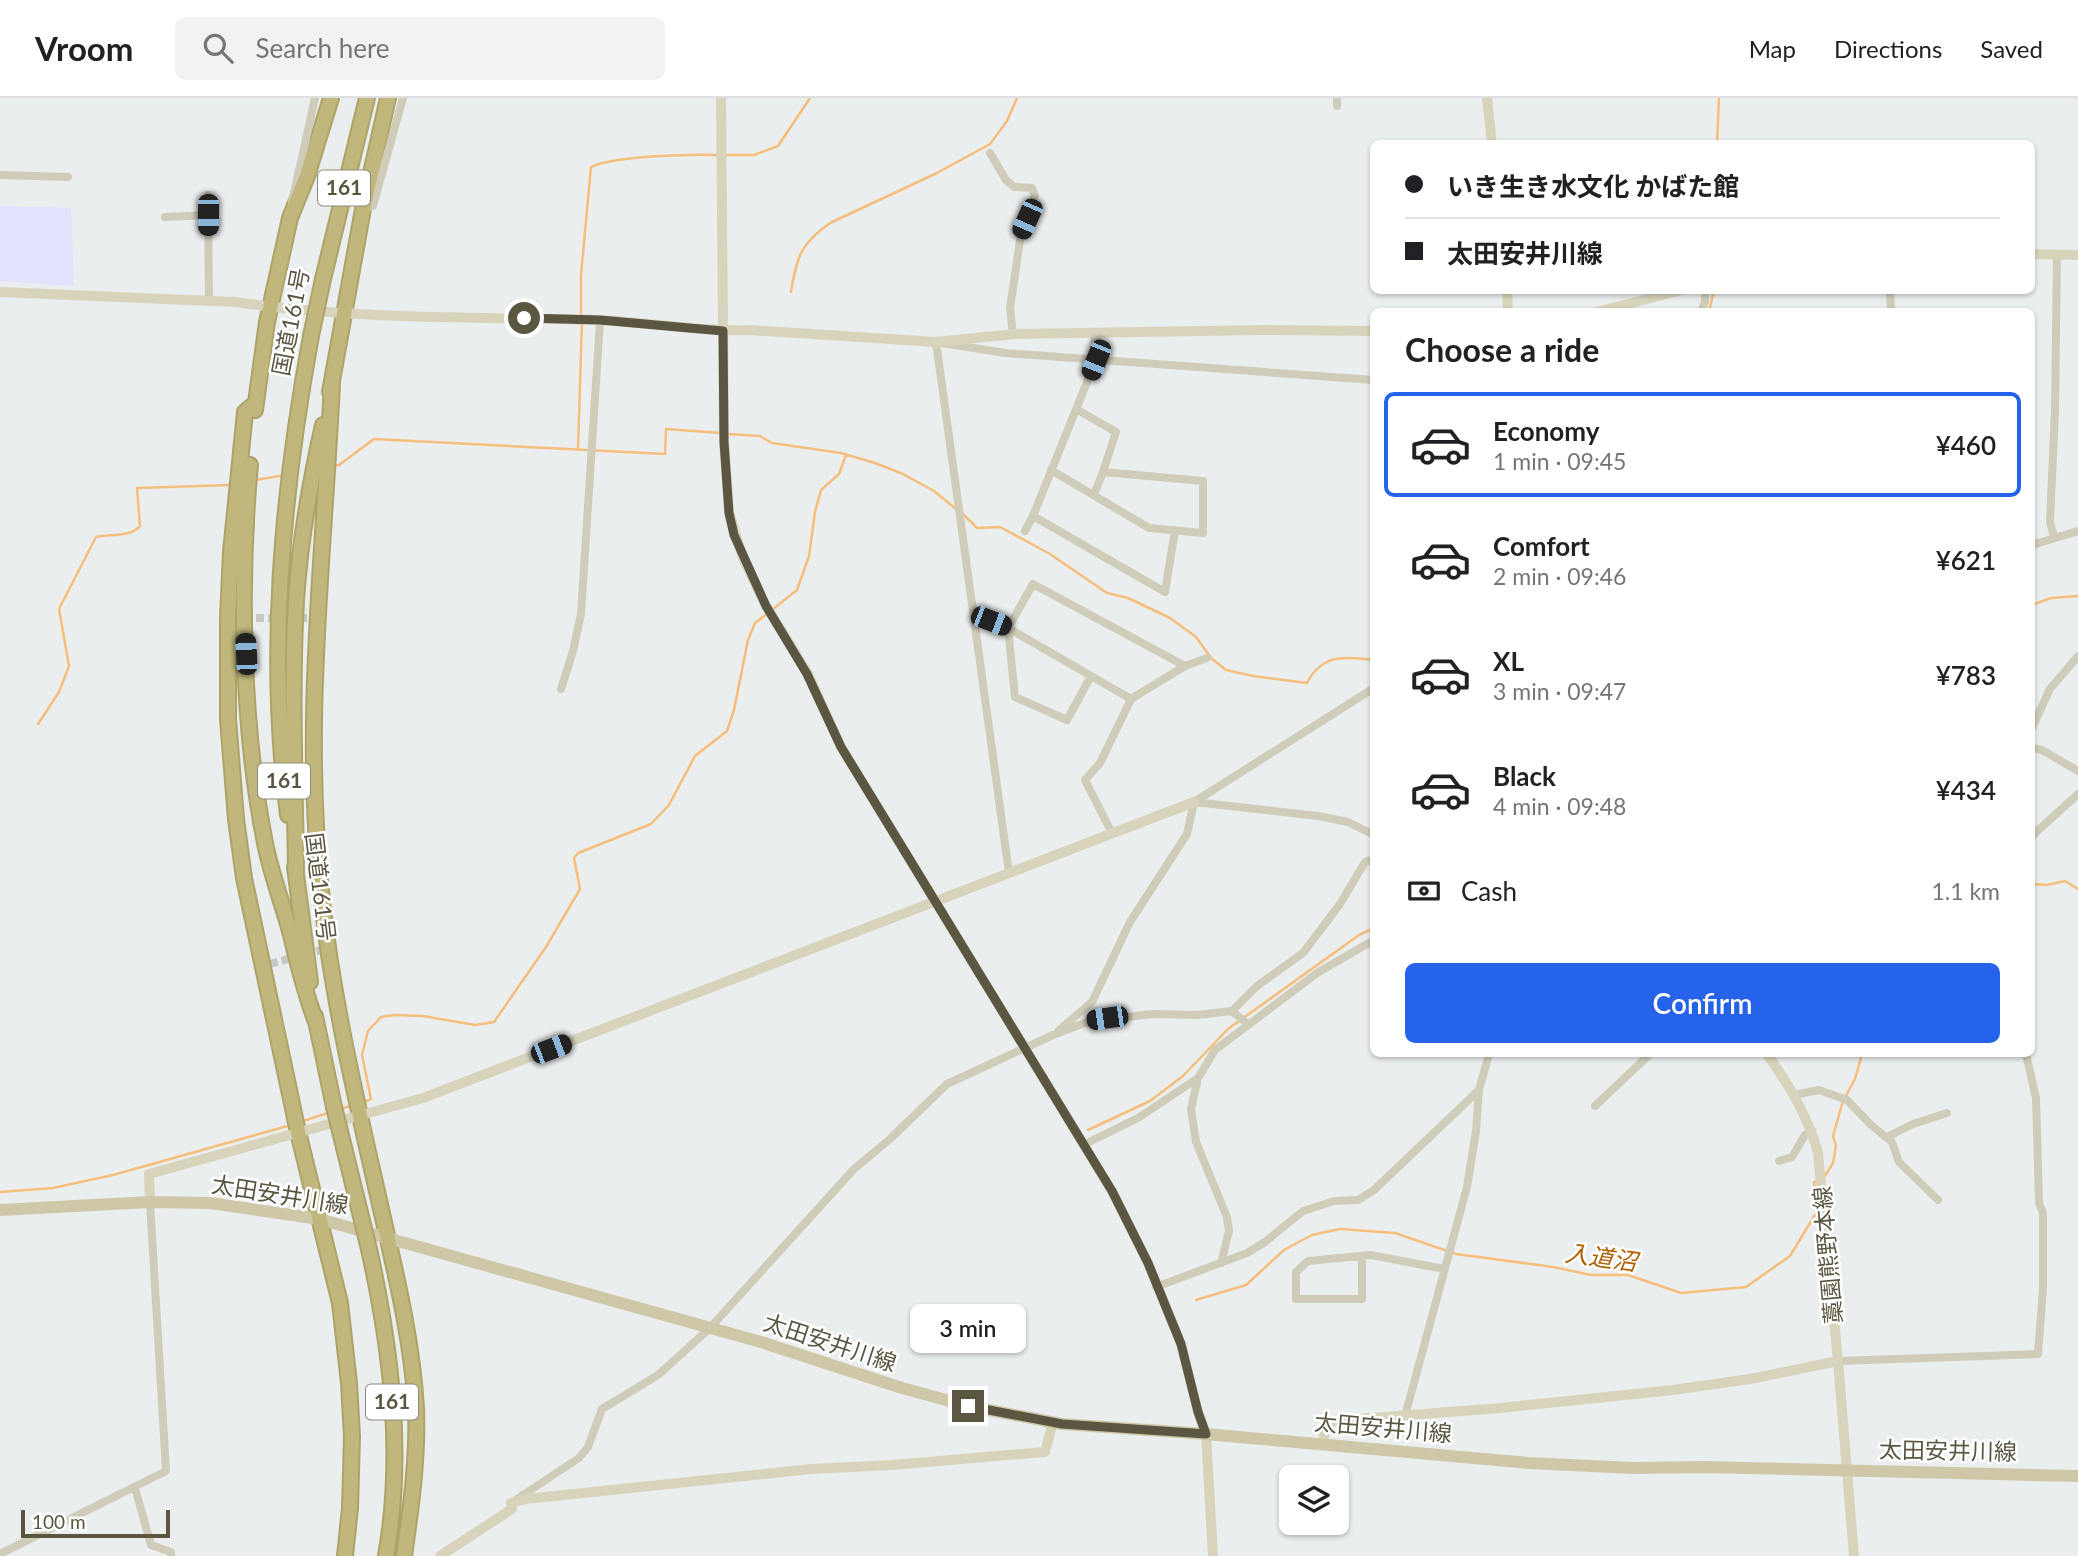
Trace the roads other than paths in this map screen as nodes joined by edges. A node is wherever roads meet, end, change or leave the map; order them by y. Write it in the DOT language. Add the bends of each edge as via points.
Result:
graph roads {
  1 [pos="315,98"];
  2 [pos="331,98"];
  3 [pos="367,98"];
  4 [pos="388,98"];
  5 [pos="403,98"];
  6 [pos="721,98"];
  7 [pos="1487,98"];
  8 [pos="1492,140"];
  9 [pos="990,153"];
  10 [pos="0,175"];
  11 [pos="68,177"];
  12 [pos="208,194"];
  13 [pos="363,209"];
  14 [pos="208,215"];
  15 [pos="165,217"];
  16 [pos="290,218"];
  17 [pos="2035,254"];
  18 [pos="2057,255"];
  19 [pos="2078,255"];
  20 [pos="0,292"];
  21 [pos="1667,294"];
  22 [pos="209,302"];
  23 [pos="272,307"];
  24 [pos="1612,308"];
  25 [pos="344,313"];
  26 [pos="594,320"];
  27 [pos="723,331"];
  28 [pos="1370,331"];
  29 [pos="1094,333"];
  30 [pos="1013,334"];
  31 [pos="936,342"];
  32 [pos="1096,360"];
  33 [pos="1370,380"];
  34 [pos="1076,409"];
  35 [pos="320,469"];
  36 [pos="1051,470"];
  37 [pos="1103,472"];
  38 [pos="243,484"];
  39 [pos="1094,494"];
  40 [pos="1033,516"];
  41 [pos="1175,530"];
  42 [pos="1025,531"];
  43 [pos="2078,531"];
  44 [pos="2054,537"];
  45 [pos="2035,544"];
  46 [pos="974,615"];
  47 [pos="228,618"];
  48 [pos="244,618"];
  49 [pos="1008,628"];
  50 [pos="2078,656"];
  51 [pos="1207,658"];
  52 [pos="1185,666"];
  53 [pos="1091,676"];
  54 [pos="561,689"];
  55 [pos="1370,691"];
  56 [pos="1130,699"];
  57 [pos="2035,722"];
  58 [pos="2035,749"];
  59 [pos="2078,771"];
  60 [pos="2078,794"];
  61 [pos="1194,802"];
  62 [pos="1112,832"];
  63 [pos="1370,833"];
  64 [pos="2035,833"];
  65 [pos="1370,860"];
  66 [pos="296,873"];
  67 [pos="1009,873"];
  68 [pos="933,901"];
  69 [pos="1370,942"];
  70 [pos="1234,1013"];
  71 [pos="316,1022"];
  72 [pos="1247,1024"];
  73 [pos="1053,1035"];
  74 [pos="1024,1049"];
  75 [pos="1488,1057"];
  76 [pos="1647,1057"];
  77 [pos="1769,1057"];
  78 [pos="2026,1057"];
  79 [pos="1198,1078"];
  80 [pos="1479,1090"];
  81 [pos="1794,1095"];
  82 [pos="1595,1105"];
  83 [pos="1947,1113"];
  84 [pos="360,1115"];
  85 [pos="1812,1130"];
  86 [pos="298,1132"];
  87 [pos="1887,1137"];
  88 [pos="1083,1145"];
  89 [pos="1779,1161"];
  90 [pos="1938,1200"];
  91 [pos="150,1202"];
  92 [pos="0,1210"];
  93 [pos="319,1219"];
  94 [pos="387,1238"];
  95 [pos="1362,1256"];
  96 [pos="1221,1262"];
  97 [pos="1444,1269"];
  98 [pos="1156,1287"];
  99 [pos="709,1329"];
  100 [pos="1838,1362"];
  101 [pos="1405,1416"];
  102 [pos="1053,1422"];
  103 [pos="1206,1434"];
  104 [pos="1323,1444"];
  105 [pos="1848,1470"];
  106 [pos="2078,1476"];
  107 [pos="135,1488"];
  108 [pos="511,1503"];
  109 [pos="0,1554"];
  110 [pos="171,1556"];
  111 [pos="345,1556"];
  112 [pos="386,1556"];
  113 [pos="404,1556"];
  114 [pos="440,1556"];
  115 [pos="1213,1556"];
  116 [pos="1854,1556"];
  1 -- 16 [label="street"];
  2 -- 16 [label="highway"];
  3 -- 66 [label="highway, 国道161号 / 161, bridge" via="311,336 288,482 278,696"];
  4 -- 13 [label="highway"];
  5 -- 13 [label="street" via="373,206"];
  6 -- 27 [label="street"];
  7 -- 8 [label="street"];
  9 -- 30 [label="street" via="1006,180 1014,187 1032,188 1035,195 1021,234 1010,309"];
  10 -- 11 [label="street"];
  12 -- 14 [label="street"];
  13 -- 25 [label="highway"];
  14 -- 15 [label="street"];
  14 -- 22 [label="street"];
  16 -- 23 [label="highway"];
  17 -- 18 [label="street"];
  18 -- 19 [label="street"];
  18 -- 44 [label="street" via="2050,522"];
  20 -- 22 [label="street"];
  21 -- 24 [label="street"];
  22 -- 23 [label="street"];
  23 -- 25 [label="street"];
  23 -- 38 [label="highway" via="256,403 245,412"];
  25 -- 26 [label="street"];
  25 -- 35 [label="highway"];
  26 -- 27 [label="street"];
  26 -- 54 [label="street" via="581,614"];
  27 -- 31 [label="street"];
  27 -- 68 [label="street" via="724,440 734,535 841,747"];
  28 -- 29 [label="street"];
  29 -- 30 [label="street"];
  29 -- 32 [label="street"];
  30 -- 31 [label="street"];
  31 -- 32 [label="street"];
  31 -- 46 [label="street"];
  32 -- 33 [label="street"];
  32 -- 34 [label="street"];
  34 -- 36 [label="street"];
  34 -- 37 [label="street" via="1115,432"];
  35 -- 66 [label="highway" via="296,597"];
  35 -- 84 [label="highway" via="312,618 314,824 328,948"];
  36 -- 39 [label="street"];
  36 -- 40 [label="street"];
  37 -- 39 [label="street"];
  37 -- 41 [label="street" via="1203,481 1203,533"];
  38 -- 47 [label="highway"];
  38 -- 71 [label="highway" via="245,632 257,794 265,845"];
  39 -- 41 [label="street" via="1149,528"];
  40 -- 41 [label="street" via="1165,592"];
  40 -- 42 [label="street"];
  43 -- 44 [label="street"];
  44 -- 45 [label="street"];
  46 -- 49 [label="street"];
  46 -- 67 [label="street"];
  47 -- 48 [label="street"];
  47 -- 86 [label="highway" via="228,719 236,819"];
  49 -- 52 [label="street" via="1033,584"];
  49 -- 53 [label="street"];
  49 -- 53 [label="street" via="1015,697 1067,720"];
  50 -- 57 [label="street" via="2050,689"];
  51 -- 52 [label="street"];
  52 -- 56 [label="street"];
  53 -- 56 [label="street"];
  55 -- 61 [label="street"];
  56 -- 62 [label="street" via="1100,763 1084,780"];
  58 -- 59 [label="street"];
  60 -- 64 [label="street"];
  61 -- 62 [label="street"];
  61 -- 63 [label="street" via="1318,816 1348,822"];
  61 -- 73 [label="street" via="1187,834 1130,922 1092,1002"];
  62 -- 67 [label="street"];
  65 -- 70 [label="street" via="1303,953 1257,986"];
  66 -- 71 [label="highway, 国道161号 / 161"];
  67 -- 68 [label="street"];
  68 -- 74 [label="street"];
  68 -- 84 [label="street" via="423,1098"];
  69 -- 72 [label="street" via="1317,973"];
  70 -- 72 [label="street"];
  70 -- 73 [label="street" via="1123,1016 1090,1021"];
  71 -- 112 [label="highway, 国道161号 / 161, bridge" via="384,1332 394,1423"];
  72 -- 79 [label="street" via="1215,1051"];
  73 -- 74 [label="street"];
  74 -- 88 [label="street"];
  74 -- 99 [label="street" via="947,1084 853,1170"];
  75 -- 80 [label="street"];
  76 -- 82 [label="street"];
  77 -- 81 [label="street, 藁園熊野本線"];
  78 -- 100 [label="street" via="2036,1098 2043,1213 2038,1354"];
  79 -- 88 [label="street" via="1138,1118"];
  79 -- 96 [label="street" via="1191,1110 1196,1142 1227,1217"];
  80 -- 96 [label="street" via="1374,1190 1358,1200 1334,1201 1303,1211 1265,1242"];
  80 -- 97 [label="street" via="1467,1187"];
  81 -- 85 [label="street, 藁園熊野本線"];
  81 -- 87 [label="street" via="1819,1090 1844,1098"];
  83 -- 87 [label="street"];
  84 -- 86 [label="street"];
  84 -- 94 [label="highway"];
  85 -- 89 [label="street" via="1792,1157"];
  85 -- 100 [label="street, 藁園熊野本線" via="1822,1179"];
  86 -- 91 [label="street" via="149,1174"];
  86 -- 93 [label="highway"];
  87 -- 90 [label="street" via="1899,1162"];
  88 -- 98 [label="street" via="1117,1201"];
  91 -- 92 [label="main road, 太田安井川線"];
  91 -- 93 [label="main road, 太田安井川線" via="210,1203"];
  91 -- 107 [label="street" via="166,1471"];
  93 -- 94 [label="main road, 太田安井川線"];
  93 -- 111 [label="highway" via="340,1303 349,1383 352,1437"];
  94 -- 99 [label="main road, 太田安井川線"];
  94 -- 113 [label="highway" via="408,1341 416,1411 415,1471"];
  95 -- 95 [label="street" via="1308,1261 1296,1272 1296,1299 1362,1299"];
  95 -- 97 [label="street"];
  96 -- 98 [label="street"];
  97 -- 101 [label="street"];
  98 -- 103 [label="street" via="1181,1344"];
  99 -- 102 [label="main road, 太田安井川線" via="968,1406"];
  99 -- 108 [label="street" via="658,1375 602,1409 579,1458"];
  100 -- 101 [label="street" via="1673,1391"];
  100 -- 105 [label="street, 藁園熊野本線"];
  101 -- 104 [label="street" via="1334,1421 1325,1429"];
  102 -- 103 [label="main road, 太田安井川線"];
  102 -- 108 [label="street" via="1045,1452 798,1470"];
  103 -- 104 [label="main road, 太田安井川線"];
  103 -- 115 [label="street"];
  104 -- 105 [label="main road, 太田安井川線" via="1541,1464"];
  105 -- 106 [label="main road, 太田安井川線"];
  105 -- 116 [label="street, 藁園熊野本線"];
  107 -- 109 [label="street"];
  107 -- 110 [label="street" via="151,1545 171,1552"];
  108 -- 114 [label="street" via="512,1509"];
}
